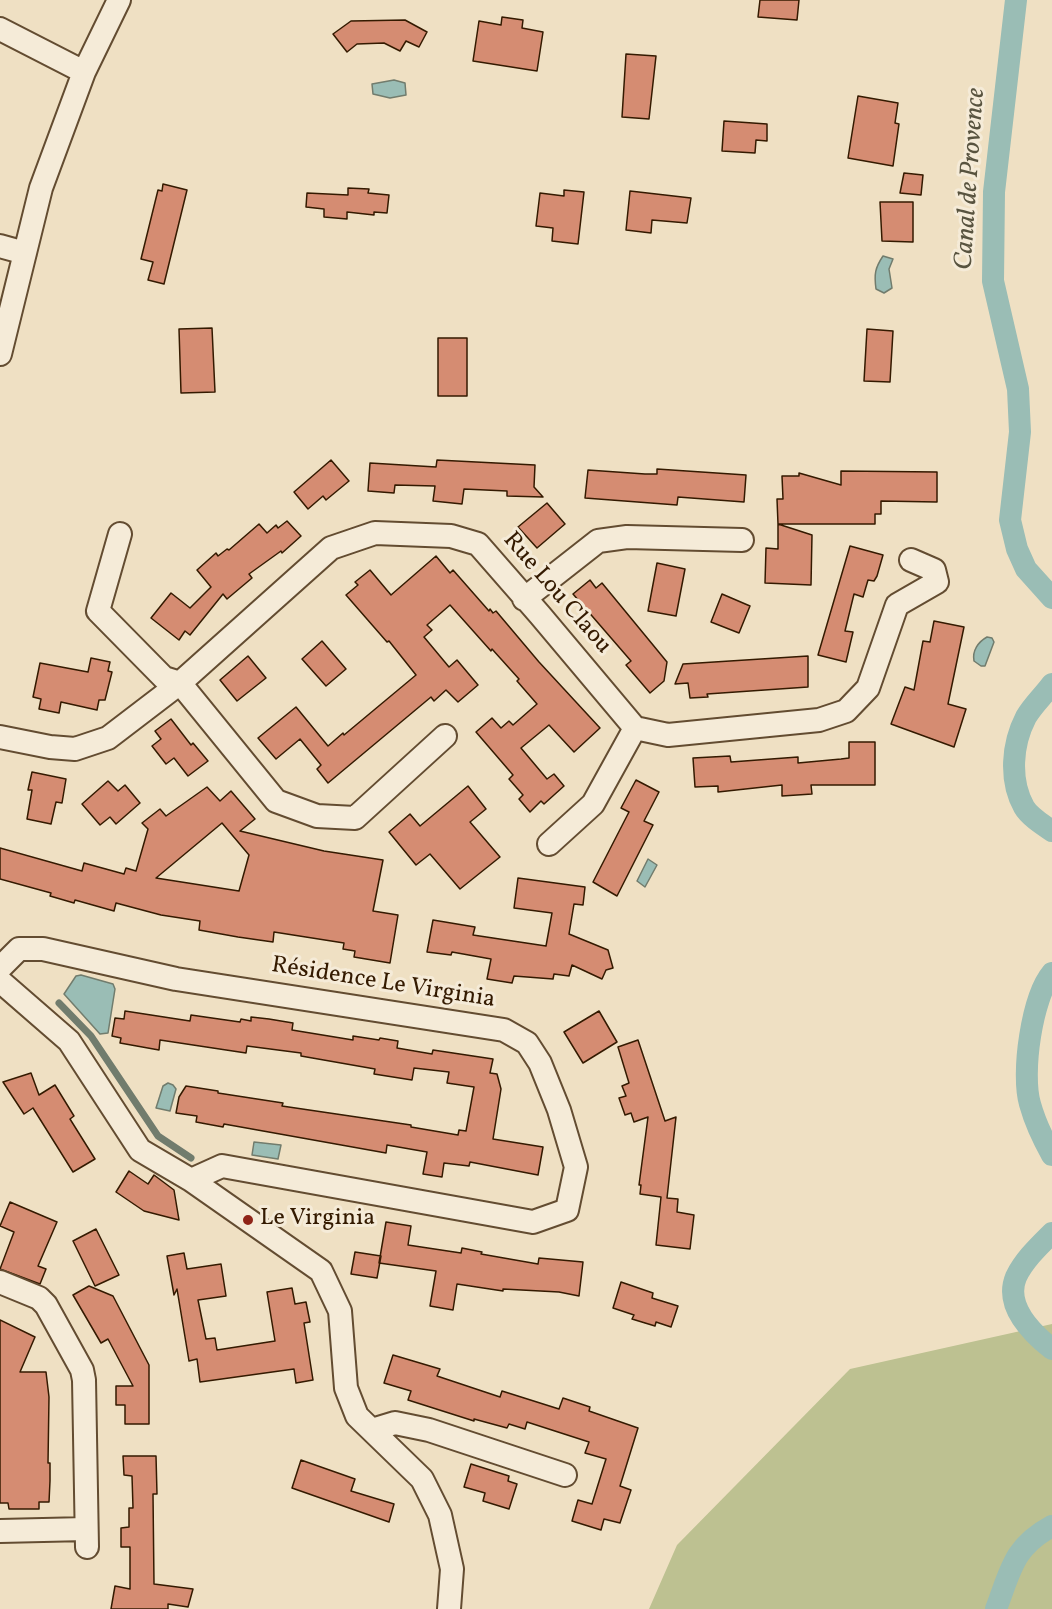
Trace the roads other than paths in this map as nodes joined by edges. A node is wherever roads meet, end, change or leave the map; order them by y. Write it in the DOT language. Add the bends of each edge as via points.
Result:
graph roads {
  1 [pos="119,0"];
  2 [pos="0,29"];
  3 [pos="84,72"];
  4 [pos="0,246"];
  5 [pos="25,253"];
  6 [pos="0,354"];
  7 [pos="120,534"];
  8 [pos="742,540"];
  9 [pos="910,560"];
  10 [pos="524,599"];
  11 [pos="180,684"];
  12 [pos="635,728"];
  13 [pos="444,736"];
  14 [pos="0,737"];
  15 [pos="549,844"];
  16 [pos="0,968"];
  17 [pos="0,981"];
  18 [pos="191,1180"];
  19 [pos="0,1282"];
  20 [pos="372,1430"];
  21 [pos="565,1475"];
  22 [pos="0,1531"];
  23 [pos="449,1609"];
  1 -- 3 [label="street"];
  2 -- 3 [label="street"];
  3 -- 5 [label="street" via="41,188"];
  4 -- 5 [label="street"];
  5 -- 6 [label="street"];
  7 -- 11 [label="street" via="98,611 164,678"];
  8 -- 10 [label="street" via="627,537 598,541"];
  9 -- 12 [label="street" via="934,570 937,582 897,605 868,688 846,711 819,720 668,735"];
  10 -- 11 [label="street, Rue Lou Claou" via="478,544 451,536 375,532 331,548"];
  10 -- 12 [label="street, Rue Lou Claou"];
  11 -- 13 [label="street" via="276,801 317,816 356,818"];
  11 -- 14 [label="street, Rue Lou Claou" via="108,738 75,749"];
  12 -- 15 [label="street" via="593,804"];
  16 -- 18 [label="street, Résidence Le Virginia" via="19,949 43,950 176,979 504,1030 527,1042 540,1063 576,1167 567,1210 533,1222 222,1166"];
  17 -- 18 [label="street" via="69,1041 140,1150"];
  18 -- 20 [label="street" via="321,1271 339,1311 346,1388 357,1416"];
  19 -- 22 [label="street" via="39,1298 46,1305 82,1370 87,1538"];
  20 -- 21 [label="street" via="395,1423 429,1430"];
  20 -- 23 [label="street" via="422,1479 440,1515 452,1569"];
}
